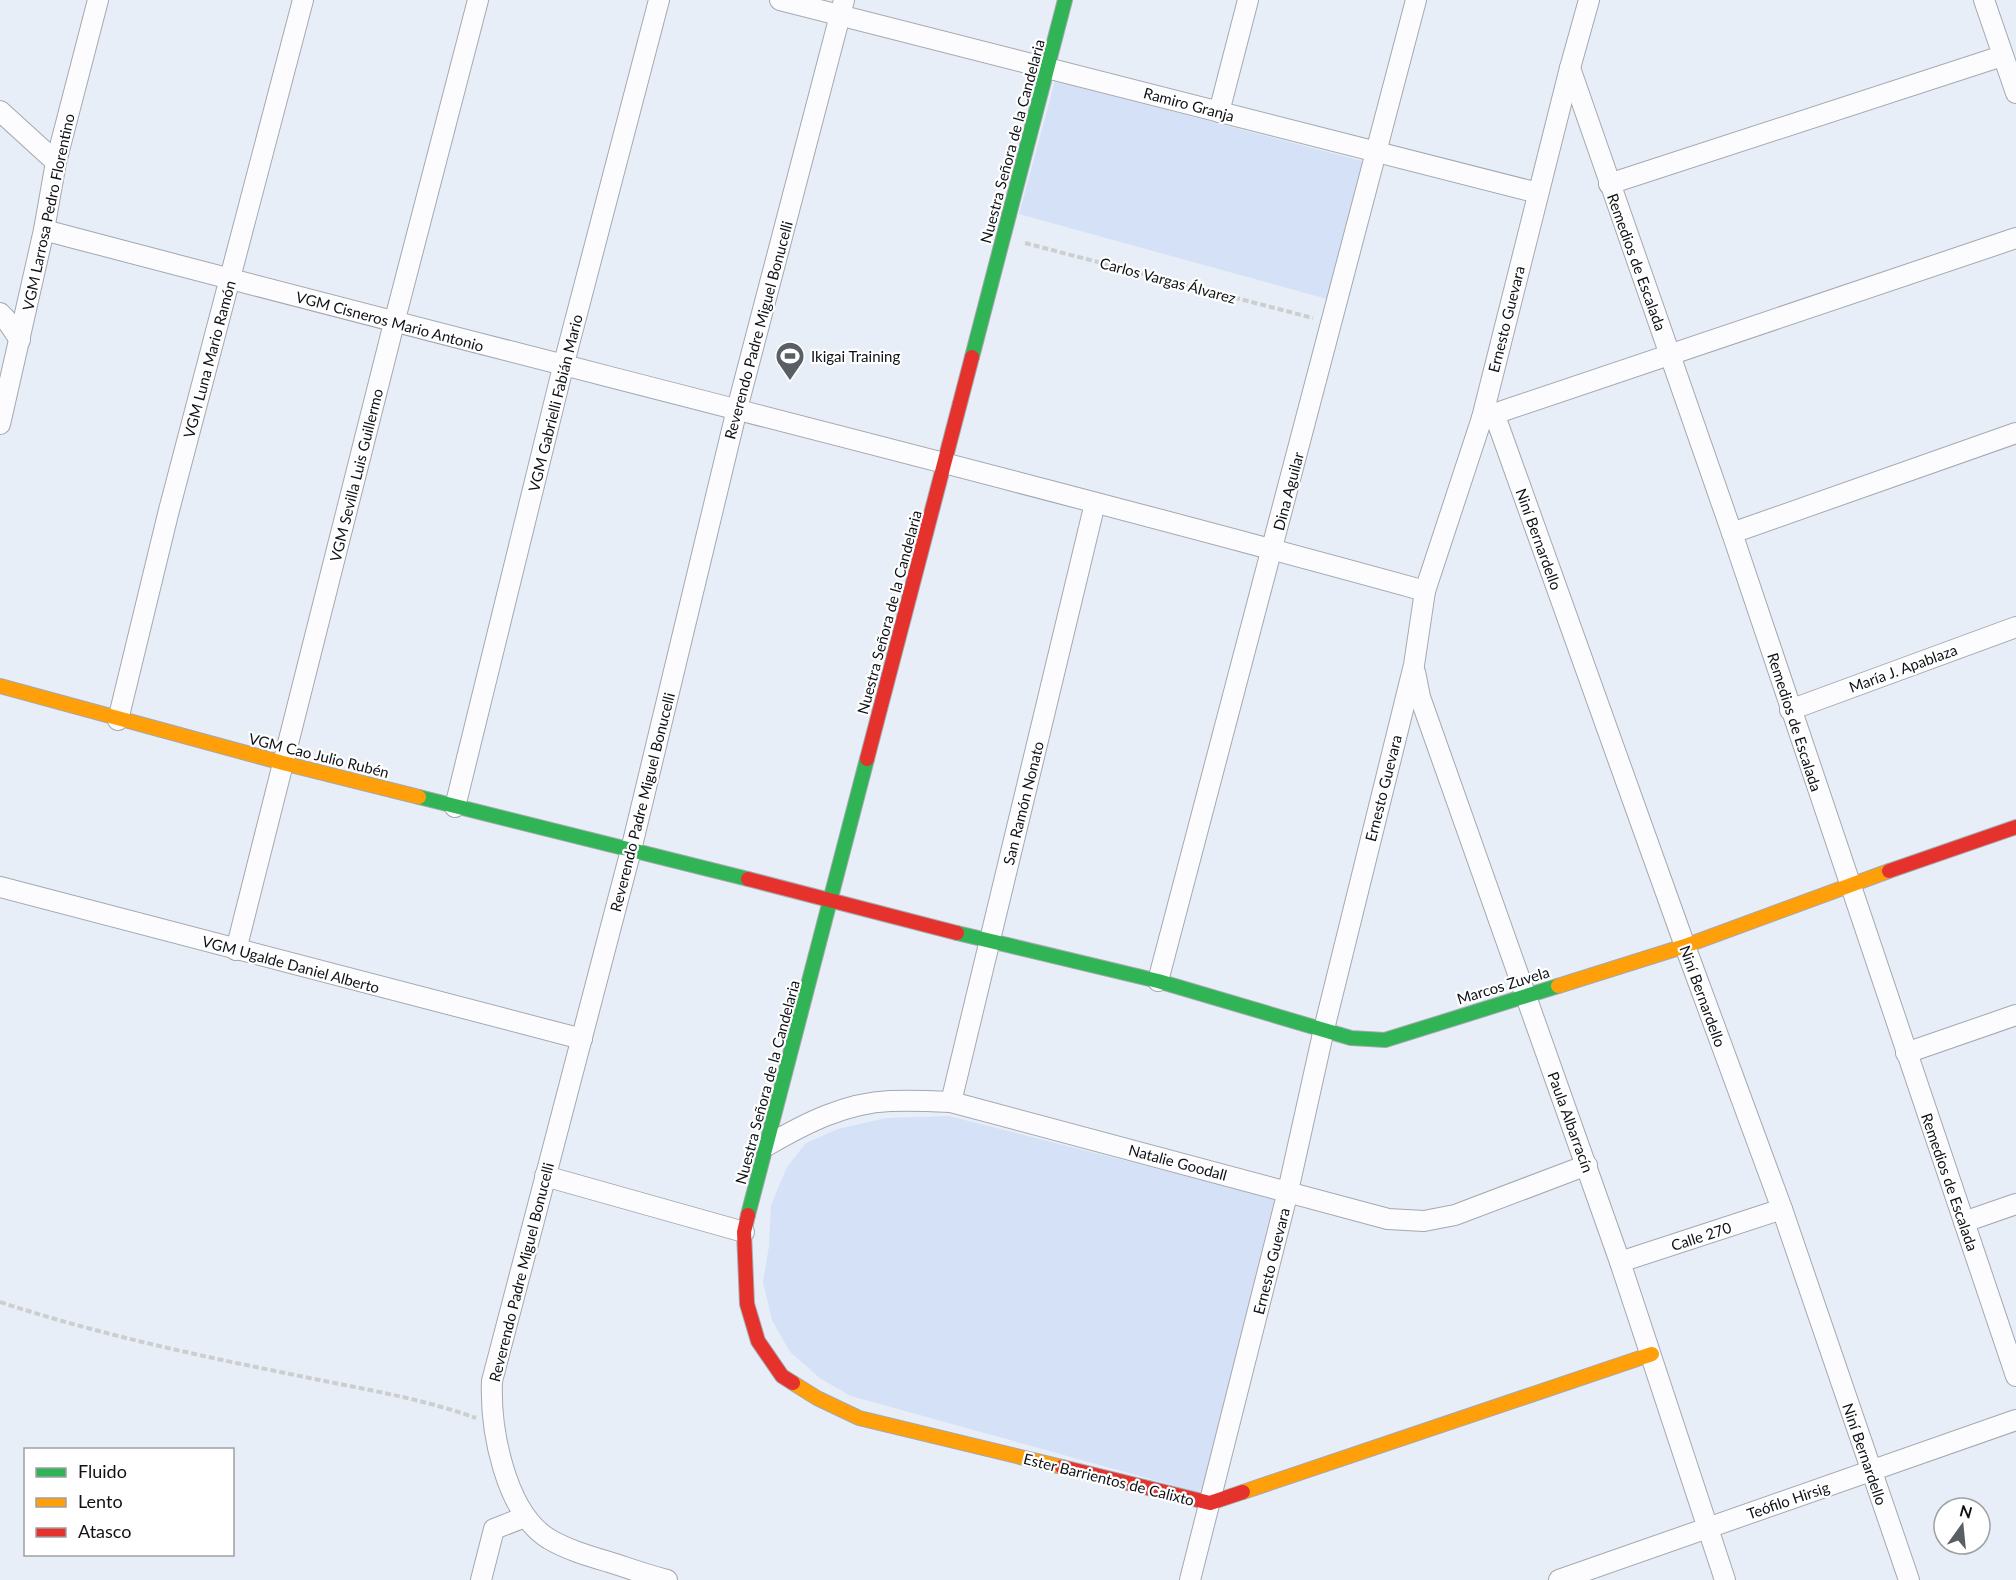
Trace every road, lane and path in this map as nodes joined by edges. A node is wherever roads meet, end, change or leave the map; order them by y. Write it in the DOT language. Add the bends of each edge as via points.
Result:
graph roads {
  1 [pos="98,0"];
  2 [pos="303,0"];
  3 [pos="478,0"];
  4 [pos="659,0"];
  5 [pos="780,0"];
  6 [pos="1065,0"];
  7 [pos="1248,0"];
  8 [pos="1416,0"];
  9 [pos="1589,0"];
  10 [pos="1984,0"];
  11 [pos="842,7"];
  12 [pos="2002,56"];
  13 [pos="1048,68"];
  14 [pos="1570,69"];
  15 [pos="2016,93"];
  16 [pos="0,111"];
  17 [pos="1219,112"];
  18 [pos="1377,153"];
  19 [pos="57,162"];
  20 [pos="1610,184"];
  21 [pos="1538,193"];
  22 [pos="44,230"];
  23 [pos="1004,237"];
  24 [pos="2016,238"];
  25 [pos="230,280"];
  26 [pos="2,318"];
  27 [pos="394,322"];
  28 [pos="1332,323"];
  29 [pos="20,340"];
  30 [pos="1670,354"];
  31 [pos="563,367"];
  32 [pos="737,409"];
  33 [pos="1488,416"];
  34 [pos="0,424"];
  35 [pos="2016,433"];
  36 [pos="944,464"];
  37 [pos="1095,503"];
  38 [pos="1732,532"];
  39 [pos="1272,549"];
  40 [pos="1425,591"];
  41 [pos="2016,627"];
  42 [pos="1414,665"];
  43 [pos="0,686"];
  44 [pos="1790,710"];
  45 [pos="118,720"];
  46 [pos="283,763"];
  47 [pos="455,807"];
  48 [pos="2016,827"];
  49 [pos="631,850"];
  50 [pos="1850,885"];
  51 [pos="0,887"];
  52 [pos="831,900"];
  53 [pos="989,941"];
  54 [pos="1685,946"];
  55 [pos="236,950"];
  56 [pos="1158,981"];
  57 [pos="1526,995"];
  58 [pos="2016,1015"];
  59 [pos="1324,1029"];
  60 [pos="582,1039"];
  61 [pos="1906,1053"];
  62 [pos="951,1102"];
  63 [pos="768,1145"];
  64 [pos="1587,1165"];
  65 [pos="545,1176"];
  66 [pos="1288,1191"];
  67 [pos="2016,1204"];
  68 [pos="1782,1209"];
  69 [pos="1964,1222"];
  70 [pos="744,1232"];
  71 [pos="1620,1262"];
  72 [pos="0,1302"];
  73 [pos="1652,1354"];
  74 [pos="2016,1376"];
  75 [pos="2016,1420"];
  76 [pos="494,1424"];
  77 [pos="1871,1471"];
  78 [pos="1210,1503"];
  79 [pos="525,1517"];
  80 [pos="1708,1528"];
  81 [pos="663,1579"];
  82 [pos="481,1580"];
  83 [pos="1190,1580"];
  84 [pos="1559,1580"];
  85 [pos="1725,1580"];
  86 [pos="1910,1580"];
  1 -- 19 [label="street, VGM Larrosa Pedro Florentino"];
  2 -- 25 [label="street, VGM Luna Mario Ramón"];
  3 -- 27 [label="street, VGM Sevilla Luis Guillermo"];
  4 -- 31 [label="street, VGM Gabrielli Fabián Mario"];
  5 -- 11 [label="street, Ramiro Granja"];
  6 -- 13 [label="street, Nuestra Señora de la Candelaria"];
  7 -- 17 [label="street"];
  8 -- 18 [label="street, Dina Aguilar"];
  9 -- 14 [label="street, Ernesto Guevara"];
  10 -- 12 [label="street"];
  11 -- 13 [label="street, Ramiro Granja"];
  11 -- 32 [label="street, Reverendo Padre Miguel Bonucelli"];
  12 -- 15 [label="street"];
  12 -- 20 [label="street"];
  13 -- 17 [label="street, Ramiro Granja"];
  13 -- 23 [label="street, Nuestra Señora de la Candelaria"];
  14 -- 20 [label="street, Remedios de Escalada"];
  14 -- 21 [label="street, Ernesto Guevara"];
  16 -- 19 [label="street"];
  17 -- 18 [label="street, Ramiro Granja"];
  18 -- 21 [label="street, Ramiro Granja"];
  18 -- 28 [label="street, Dina Aguilar"];
  19 -- 22 [label="street, VGM Larrosa Pedro Florentino"];
  20 -- 30 [label="street, Remedios de Escalada"];
  21 -- 33 [label="street, Ernesto Guevara"];
  22 -- 25 [label="street, VGM Cisneros Mario Antonio"];
  22 -- 29 [label="street, VGM Larrosa Pedro Florentino"];
  23 -- 28 [label="path, Carlos Vargas Álvarez"];
  23 -- 36 [label="street, Nuestra Señora de la Candelaria"];
  24 -- 30 [label="street"];
  25 -- 27 [label="street, VGM Cisneros Mario Antonio"];
  25 -- 45 [label="street, VGM Luna Mario Ramón"];
  26 -- 29 [label="street"];
  27 -- 31 [label="street, VGM Cisneros Mario Antonio"];
  27 -- 46 [label="street, VGM Sevilla Luis Guillermo"];
  28 -- 39 [label="street, Dina Aguilar"];
  29 -- 34 [label="street, VGM Larrosa Pedro Florentino"];
  30 -- 33 [label="street"];
  30 -- 38 [label="street, Remedios de Escalada"];
  31 -- 32 [label="street, VGM Cisneros Mario Antonio"];
  31 -- 47 [label="street, VGM Gabrielli Fabián Mario"];
  32 -- 36 [label="street, VGM Cisneros Mario Antonio"];
  32 -- 49 [label="street, Reverendo Padre Miguel Bonucelli"];
  33 -- 40 [label="street, Ernesto Guevara"];
  33 -- 54 [label="street, Niní Bernardello"];
  35 -- 38 [label="street"];
  36 -- 37 [label="street, VGM Cisneros Mario Antonio"];
  36 -- 52 [label="street, Nuestra Señora de la Candelaria"];
  37 -- 39 [label="street, VGM Cisneros Mario Antonio"];
  37 -- 53 [label="street, San Ramón Nonato"];
  38 -- 44 [label="street, Remedios de Escalada"];
  39 -- 40 [label="street, VGM Cisneros Mario Antonio"];
  39 -- 56 [label="street, Dina Aguilar"];
  40 -- 42 [label="street, Ernesto Guevara"];
  41 -- 44 [label="street, María J. Apablaza"];
  42 -- 57 [label="street, Paula Albarracín" via="1420,697"];
  42 -- 59 [label="street, Ernesto Guevara"];
  43 -- 45 [label="street, VGM Cao Julio Rubén"];
  44 -- 50 [label="street, Remedios de Escalada"];
  45 -- 46 [label="street, VGM Cao Julio Rubén"];
  46 -- 47 [label="street, VGM Cao Julio Rubén"];
  46 -- 55 [label="street, VGM Sevilla Luis Guillermo"];
  47 -- 49 [label="street, VGM Cao Julio Rubén"];
  48 -- 50 [label="street, Marcos Zuvela"];
  49 -- 52 [label="street, VGM Cao Julio Rubén"];
  49 -- 60 [label="street, Reverendo Padre Miguel Bonucelli"];
  50 -- 54 [label="street, Marcos Zuvela"];
  50 -- 61 [label="street, Remedios de Escalada"];
  51 -- 55 [label="street, VGM Ugalde Daniel Alberto"];
  52 -- 53 [label="street, Marcos Zuvela"];
  52 -- 63 [label="street, Nuestra Señora de la Candelaria"];
  53 -- 56 [label="street, Marcos Zuvela"];
  53 -- 62 [label="street, San Ramón Nonato"];
  54 -- 57 [label="street, Marcos Zuvela"];
  54 -- 68 [label="street, Niní Bernardello"];
  55 -- 60 [label="street, VGM Ugalde Daniel Alberto"];
  56 -- 59 [label="street, Marcos Zuvela"];
  57 -- 59 [label="street, Marcos Zuvela" via="1385,1040 1351,1038"];
  57 -- 64 [label="street, Paula Albarracín"];
  58 -- 61 [label="street"];
  59 -- 66 [label="street, Ernesto Guevara"];
  60 -- 65 [label="street, Reverendo Padre Miguel Bonucelli"];
  61 -- 69 [label="street, Remedios de Escalada"];
  62 -- 63 [label="street, Natalie Goodall" via="889,1101 851,1106 807,1122"];
  62 -- 66 [label="street, Natalie Goodall"];
  63 -- 70 [label="street, Nuestra Señora de la Candelaria"];
  64 -- 66 [label="street, Natalie Goodall" via="1455,1215 1424,1221 1388,1220"];
  64 -- 71 [label="street, Paula Albarracín"];
  65 -- 70 [label="street"];
  65 -- 76 [label="street, Reverendo Padre Miguel Bonucelli" via="492,1381"];
  66 -- 78 [label="street, Ernesto Guevara"];
  67 -- 69 [label="street"];
  68 -- 71 [label="street, Calle 270"];
  68 -- 77 [label="street, Niní Bernardello"];
  69 -- 74 [label="street, Remedios de Escalada"];
  70 -- 78 [label="street, Ester Barrientos de Calixto" via="747,1304 758,1341 782,1376 817,1398 859,1418"];
  71 -- 73 [label="street, Paula Albarracín"];
  72 -- 76 [label="path" via="71,1325 185,1353 412,1399"];
  73 -- 78 [label="street, Ester Barrientos de Calixto"];
  73 -- 80 [label="street, Paula Albarracín"];
  75 -- 77 [label="street, Teófilo Hirsig"];
  76 -- 79 [label="street, Reverendo Padre Miguel Bonucelli" via="501,1460"];
  77 -- 80 [label="street, Teófilo Hirsig"];
  77 -- 86 [label="street, Niní Bernardello"];
  78 -- 83 [label="street, Ernesto Guevara"];
  79 -- 81 [label="street" via="548,1539"];
  79 -- 82 [label="street" via="494,1529"];
  80 -- 84 [label="street, Teófilo Hirsig"];
  80 -- 85 [label="street, Paula Albarracín"];
}
